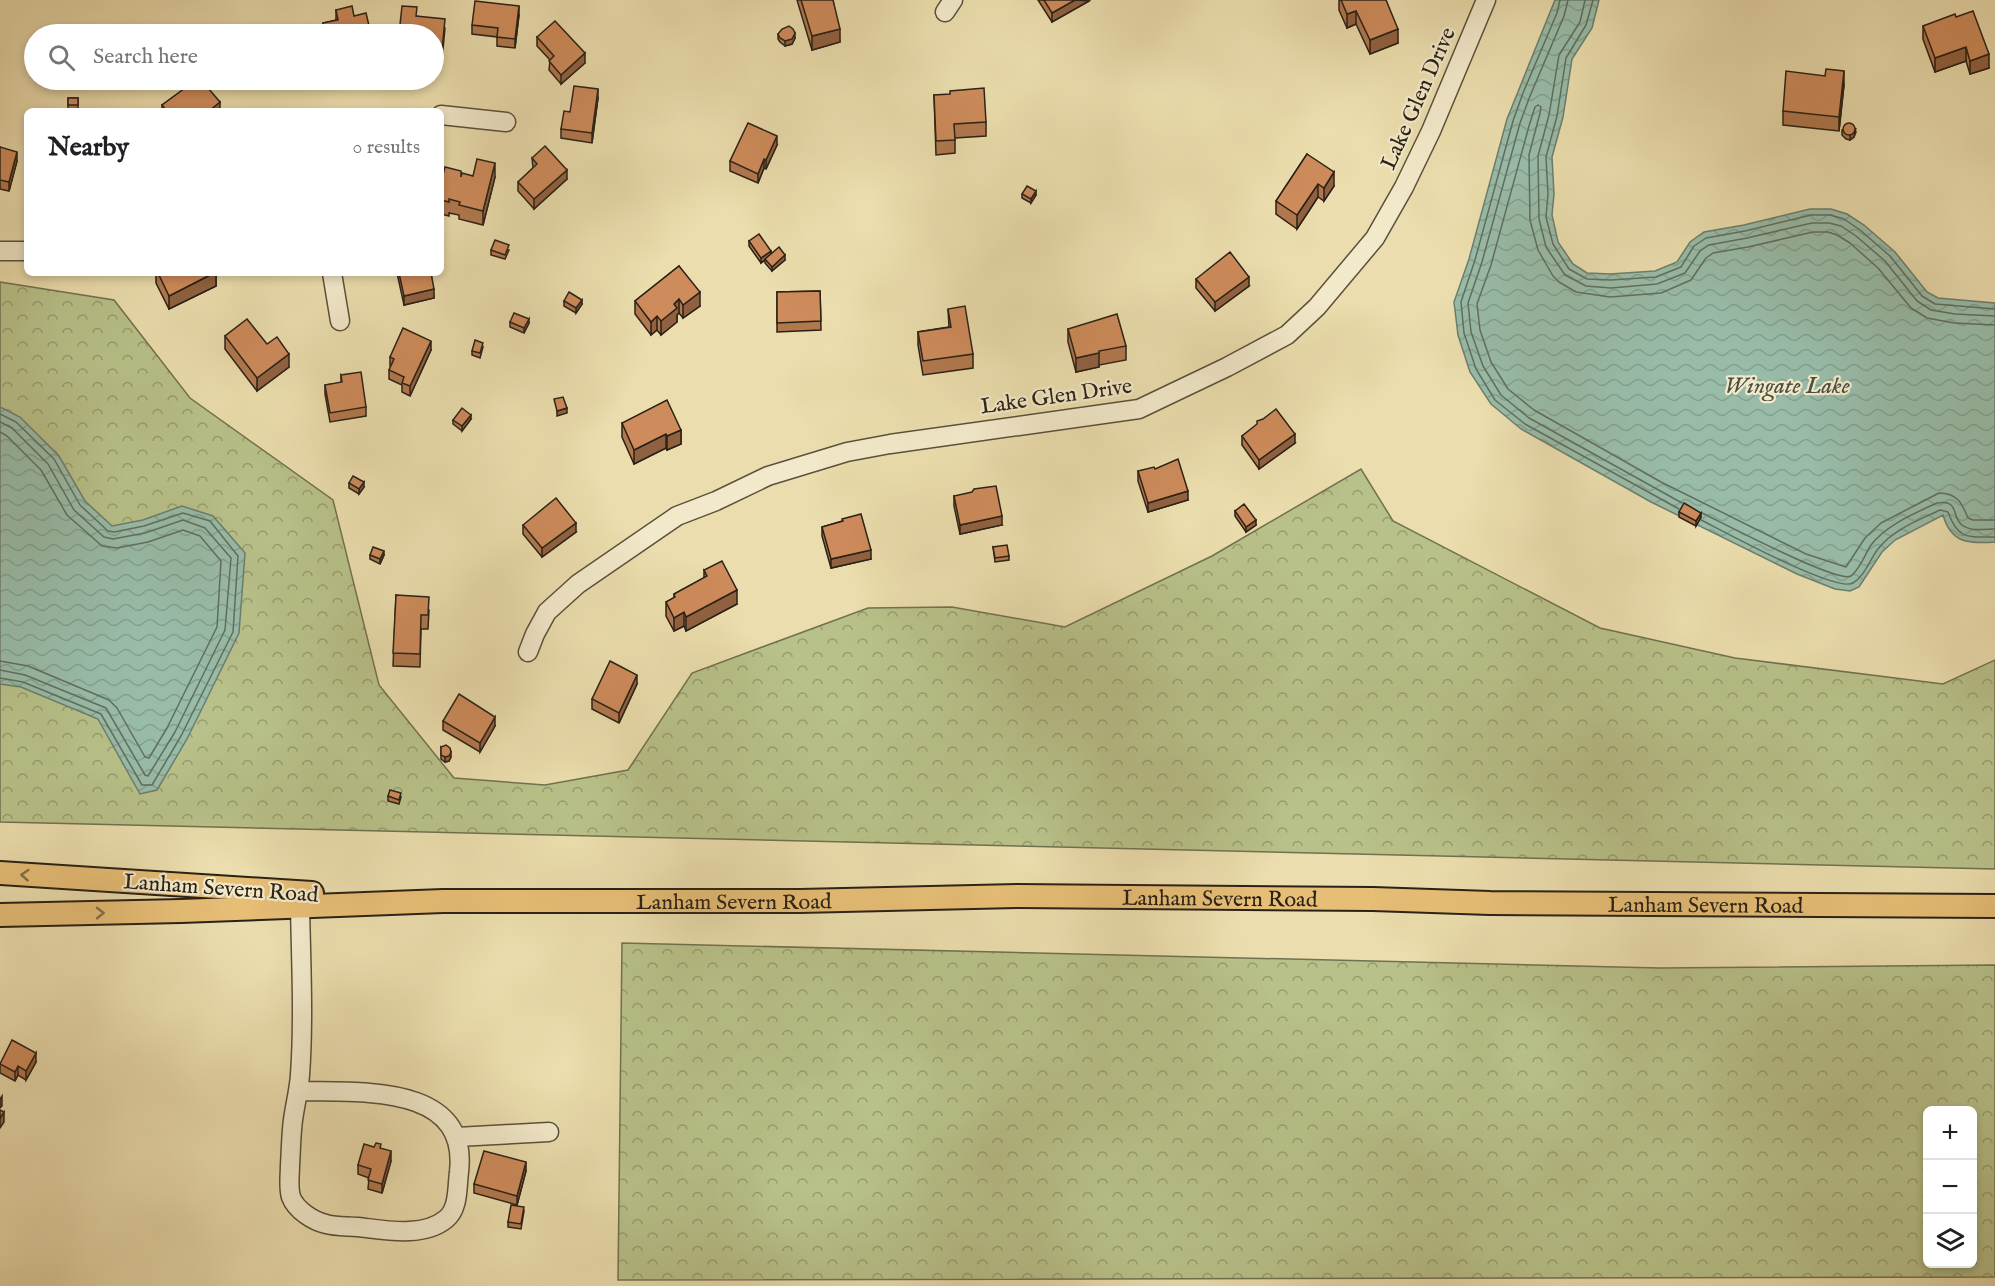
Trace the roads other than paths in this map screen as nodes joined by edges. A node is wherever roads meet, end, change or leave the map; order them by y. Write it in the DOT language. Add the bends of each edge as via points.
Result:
graph roads {
  1 [pos="1486,0"];
  2 [pos="444,115"];
  3 [pos="506,122"];
  4 [pos="0,251"];
  5 [pos="24,251"];
  6 [pos="332,276"];
  7 [pos="340,321"];
  8 [pos="528,652"];
  9 [pos="0,873"];
  10 [pos="443,901"];
  11 [pos="300,906"];
  12 [pos="1995,906"];
  13 [pos="0,915"];
  14 [pos="298,1091"];
  15 [pos="549,1132"];
  16 [pos="457,1137"];
  1 -- 8 [label="street, Lake Glen Drive" via="1431,130 1375,238 1317,307 1287,335 1140,409 890,444 847,452 768,476 677,516 578,584 548,612"];
  2 -- 3 [label="street"];
  4 -- 5 [label="street"];
  6 -- 7 [label="street"];
  10 -- 9 [label="main road, Lanham Severn Road, one-way"];
  10 -- 11 [label="main road, Lanham Severn Road"];
  10 -- 12 [label="main road, Lanham Severn Road" via="800,901 1017,896"];
  13 -- 11 [label="main road, Lanham Severn Road, one-way"];
  11 -- 14 [label="street"];
  14 -- 16 [label="street" via="380,1093 411,1099 429,1106"];
  14 -- 16 [label="street" via="290,1195 303,1211 326,1224 393,1231 412,1230 449,1218 460,1166"];
  15 -- 16 [label="street"];
}
